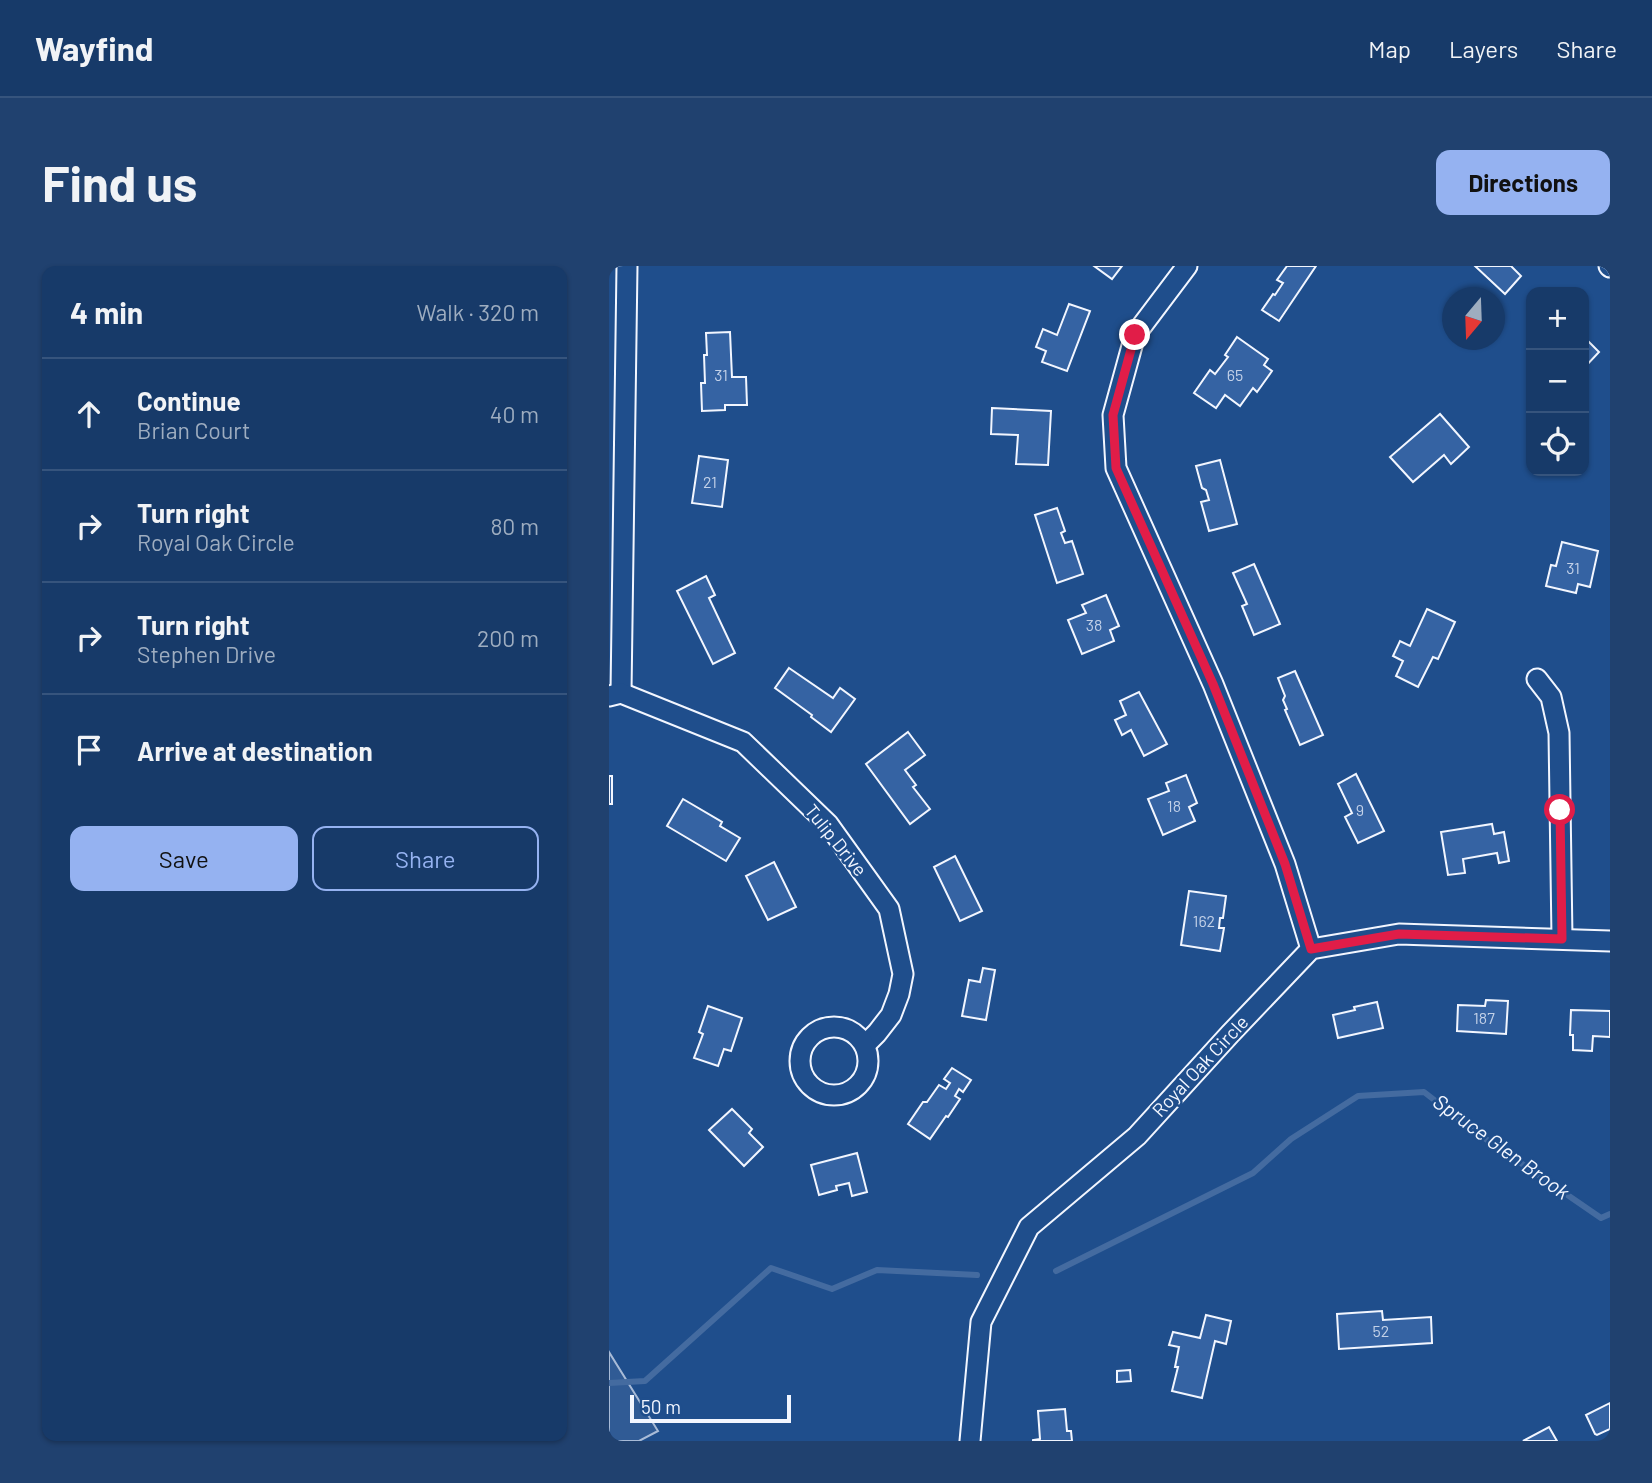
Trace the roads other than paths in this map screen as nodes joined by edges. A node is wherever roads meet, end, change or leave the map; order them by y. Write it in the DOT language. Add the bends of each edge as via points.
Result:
graph roads {
  1 [pos="627,266"];
  2 [pos="1187,266"];
  3 [pos="1537,679"];
  4 [pos="615,695"];
  5 [pos="1562,939"];
  6 [pos="1610,941"];
  7 [pos="1311,949"];
  8 [pos="865,1045"];
  9 [pos="970,1441"];
  1 -- 4 [label="street"];
  2 -- 7 [label="street" via="1135,335 1113,415 1116,468 1218,697 1285,864"];
  3 -- 5 [label="street" via="1551,697 1559,733"];
  4 -- 8 [label="street, Tulip Drive" via="743,742 828,824 889,909 903,974 891,1015"];
  5 -- 6 [label="street"];
  5 -- 7 [label="street" via="1399,934"];
  7 -- 9 [label="street, Royal Oak Circle" via="1137,1136 1029,1227 981,1322"];
}
